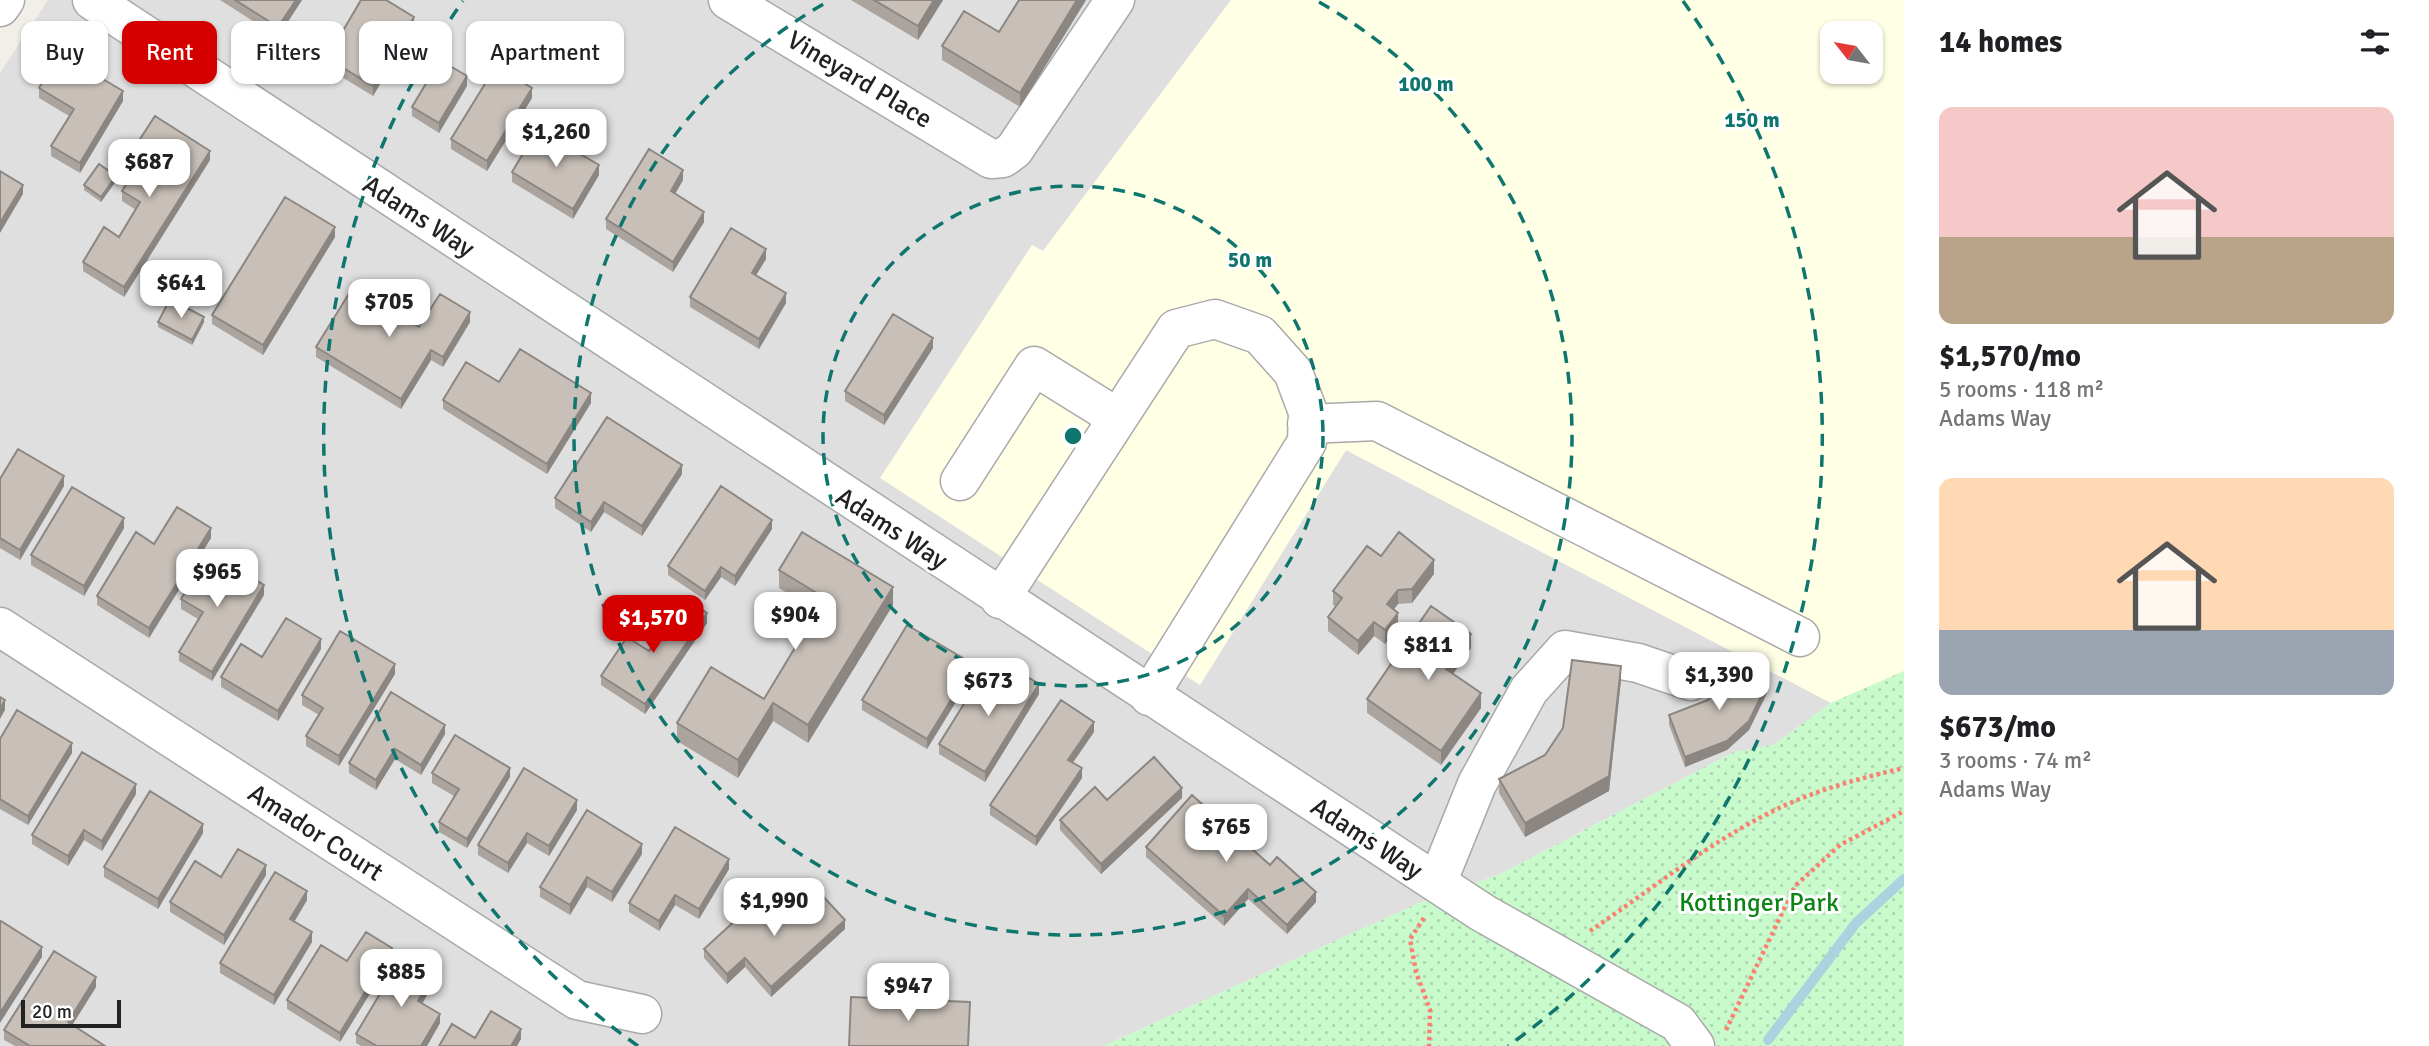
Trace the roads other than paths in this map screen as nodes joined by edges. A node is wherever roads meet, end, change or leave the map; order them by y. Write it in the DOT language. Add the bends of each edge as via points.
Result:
graph roads {
  1 [pos="5,0"];
  2 [pos="92,0"];
  3 [pos="728,0"];
  4 [pos="1115,0"];
  5 [pos="0,7"];
  6 [pos="1118,418"];
  7 [pos="1307,424"];
  8 [pos="960,481"];
  9 [pos="1000,599"];
  10 [pos="0,627"];
  11 [pos="1800,637"];
  12 [pos="1691,681"];
  13 [pos="1149,696"];
  14 [pos="1446,889"];
  15 [pos="642,1014"];
  16 [pos="1709,1040"];
  1 -- 5 [label="street"];
  2 -- 9 [label="street, Adams Way"];
  3 -- 4 [label="street, Vineyard Place" via="991,159 1014,150"];
  6 -- 7 [label="street" via="1176,329 1215,319 1260,335 1293,372 1308,412"];
  6 -- 8 [label="street" via="1034,366"];
  6 -- 9 [label="street"];
  7 -- 11 [label="street" via="1377,421"];
  7 -- 13 [label="street" via="1307,442"];
  9 -- 13 [label="street, Adams Way"];
  10 -- 15 [label="street, Amador Court" via="577,999"];
  12 -- 14 [label="street" via="1638,663 1565,650 1528,690 1483,772"];
  13 -- 14 [label="street, Adams Way"];
  14 -- 16 [label="street, Adams Way"];
}
